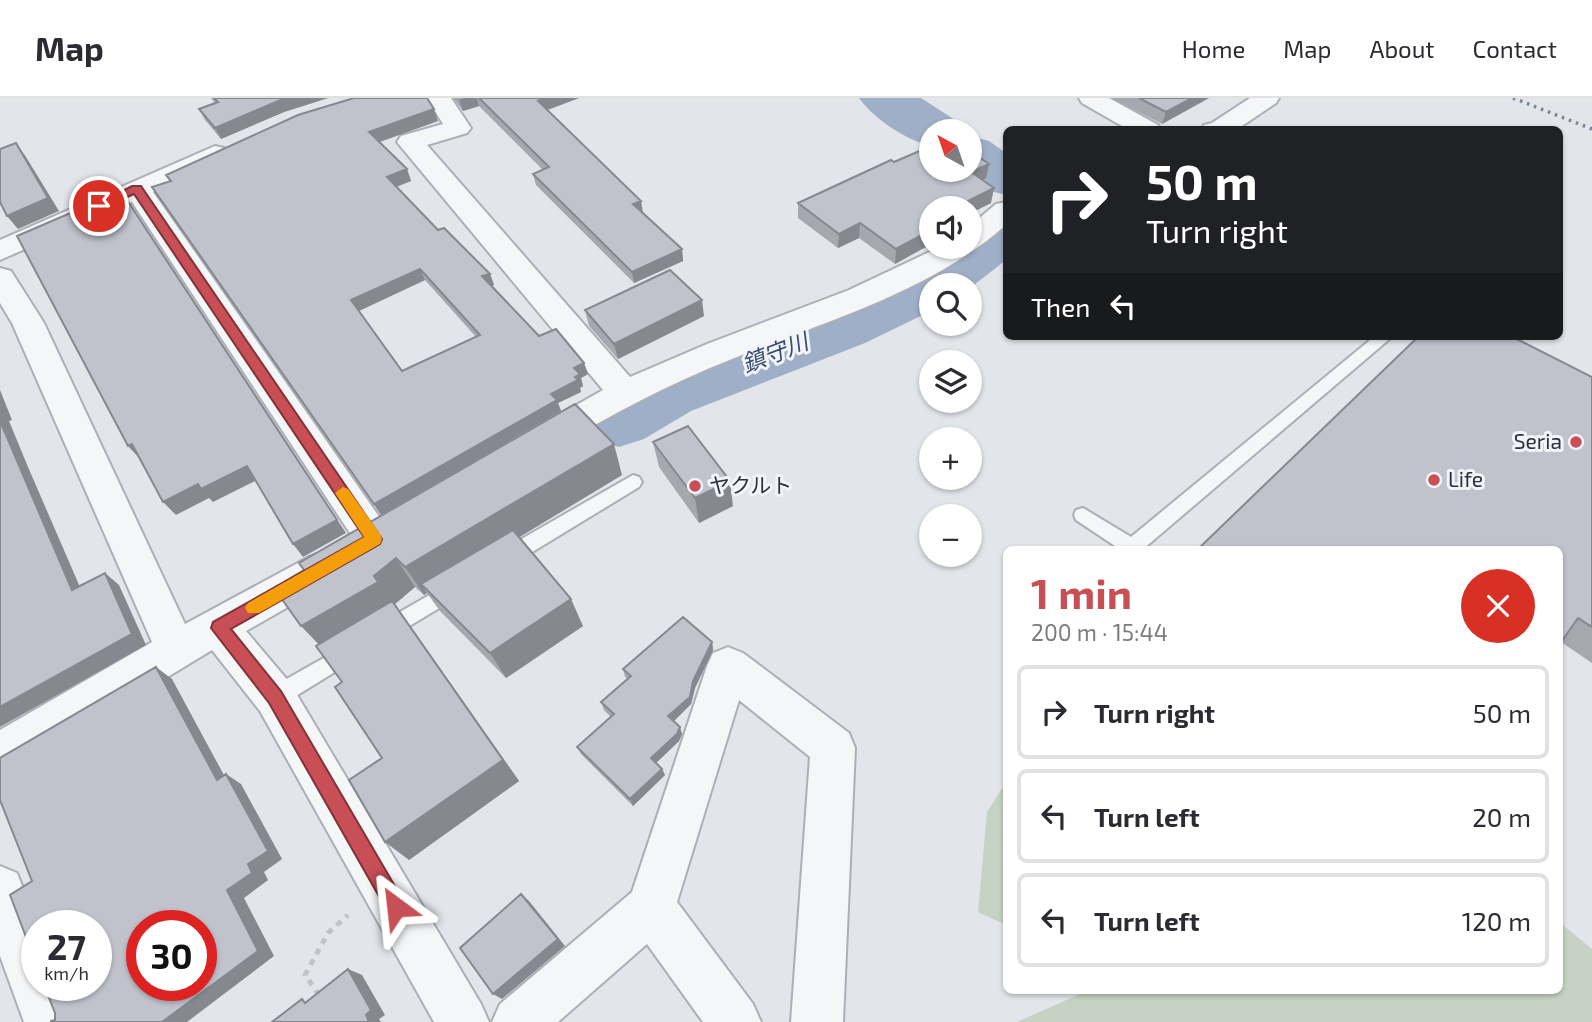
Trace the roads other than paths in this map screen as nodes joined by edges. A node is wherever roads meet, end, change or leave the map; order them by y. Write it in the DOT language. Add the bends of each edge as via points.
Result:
graph roads {
  1 [pos="439,98"];
  2 [pos="1091,98"];
  3 [pos="1267,98"];
  4 [pos="1142,126"];
  5 [pos="1225,126"];
  6 [pos="233,146"];
  7 [pos="136,189"];
  8 [pos="1003,213"];
  9 [pos="982,231"];
  10 [pos="0,251"];
  11 [pos="941,259"];
  12 [pos="0,278"];
  13 [pos="1380,340"];
  14 [pos="626,394"];
  15 [pos="512,461"];
  16 [pos="633,482"];
  17 [pos="1083,515"];
  18 [pos="1130,546"];
  19 [pos="1133,546"];
  20 [pos="489,568"];
  21 [pos="466,582"];
  22 [pos="219,628"];
  23 [pos="176,650"];
  24 [pos="275,697"];
  25 [pos="0,754"];
  26 [pos="0,890"];
  27 [pos="651,908"];
  28 [pos="50,1022"];
  29 [pos="463,1022"];
  30 [pos="518,1022"];
  31 [pos="735,1022"];
  32 [pos="817,1022"];
  1 -- 14 [label="street" via="458,128 410,142"];
  2 -- 4 [label="street"];
  3 -- 5 [label="street"];
  6 -- 7 [label="street"];
  7 -- 10 [label="street"];
  7 -- 22 [label="street" via="386,533"];
  8 -- 9 [label="street"];
  11 -- 14 [label="street" via="833,310 682,366"];
  12 -- 23 [label="street" via="28,323"];
  13 -- 19 [label="lane"];
  14 -- 15 [label="street" via="578,418"];
  16 -- 20 [label="lane"];
  17 -- 18 [label="lane"];
  21 -- 24 [label="lane"];
  22 -- 23 [label="street"];
  22 -- 24 [label="street"];
  23 -- 25 [label="street"];
  24 -- 29 [label="street"];
  26 -- 28 [label="street"];
  27 -- 30 [label="street"];
  27 -- 31 [label="street"];
  27 -- 32 [label="street" via="728,666 833,748"];
}
